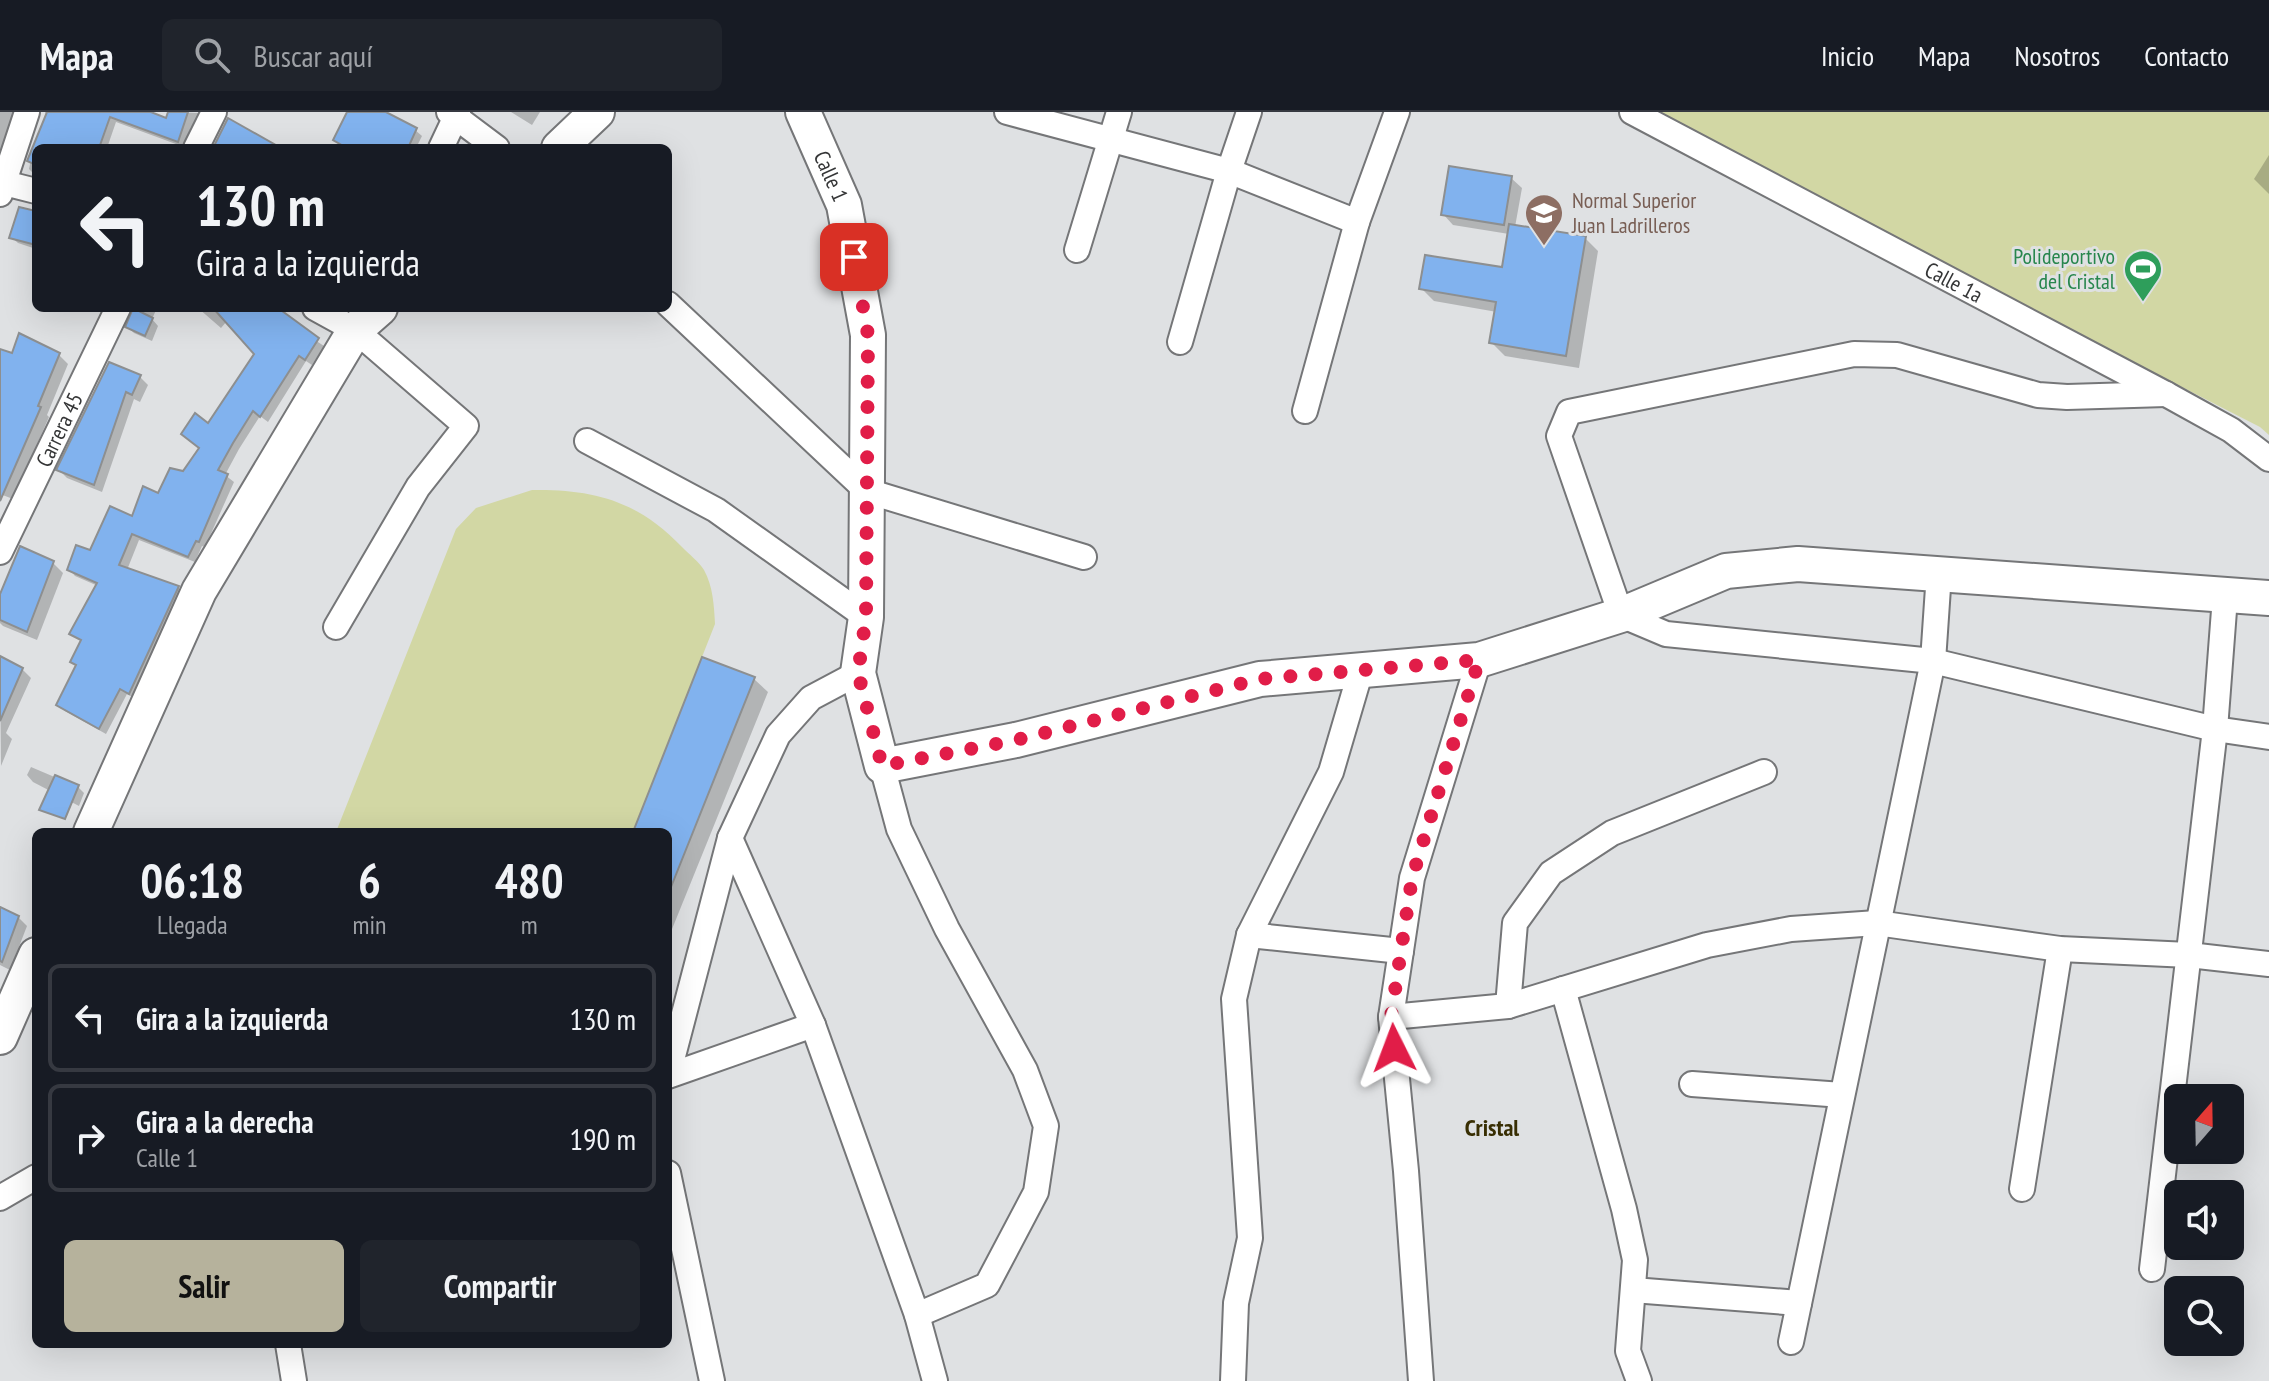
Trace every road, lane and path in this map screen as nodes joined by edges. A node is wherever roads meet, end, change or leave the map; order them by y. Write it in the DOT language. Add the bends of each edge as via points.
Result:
graph roads {
  1 [pos="27,112"];
  2 [pos="214,112"];
  3 [pos="597,112"];
  4 [pos="803,112"];
  5 [pos="1007,112"];
  6 [pos="1119,112"];
  7 [pos="1249,112"];
  8 [pos="1397,112"];
  9 [pos="1632,112"];
  10 [pos="455,113"];
  11 [pos="1109,141"];
  12 [pos="198,144"];
  13 [pos="443,144"];
  14 [pos="492,144"];
  15 [pos="563,144"];
  16 [pos="1229,171"];
  17 [pos="1,186"];
  18 [pos="32,190"];
  19 [pos="1357,222"];
  20 [pos="1077,250"];
  21 [pos="672,308"];
  22 [pos="116,312"];
  23 [pos="345,312"];
  24 [pos="367,315"];
  25 [pos="1180,342"];
  26 [pos="2166,394"];
  27 [pos="1305,411"];
  28 [pos="587,441"];
  29 [pos="2269,459"];
  30 [pos="867,491"];
  31 [pos="0,552"];
  32 [pos="1084,557"];
  33 [pos="1939,573"];
  34 [pos="2225,597"];
  35 [pos="2269,598"];
  36 [pos="1621,615"];
  37 [pos="866,617"];
  38 [pos="336,627"];
  39 [pos="1479,660"];
  40 [pos="1933,661"];
  41 [pos="1361,670"];
  42 [pos="858,673"];
  43 [pos="2215,729"];
  44 [pos="2269,737"];
  45 [pos="882,766"];
  46 [pos="1764,772"];
  47 [pos="93,828"];
  48 [pos="730,838"];
  49 [pos="1877,923"];
  50 [pos="1249,935"];
  51 [pos="2060,949"];
  52 [pos="1401,951"];
  53 [pos="2189,955"];
  54 [pos="2269,964"];
  55 [pos="32,971"];
  56 [pos="1563,989"];
  57 [pos="1508,1006"];
  58 [pos="1391,1017"];
  59 [pos="813,1025"];
  60 [pos="0,1037"];
  61 [pos="672,1060"];
  62 [pos="672,1074"];
  63 [pos="1692,1084"];
  64 [pos="1842,1095"];
  65 [pos="32,1179"];
  66 [pos="2022,1189"];
  67 [pos="672,1192"];
  68 [pos="0,1198"];
  69 [pos="2152,1269"];
  70 [pos="1633,1290"];
  71 [pos="1799,1303"];
  72 [pos="917,1315"];
  73 [pos="1791,1342"];
  74 [pos="289,1348"];
  75 [pos="294,1381"];
  76 [pos="712,1381"];
  77 [pos="935,1381"];
  78 [pos="1233,1381"];
  79 [pos="1421,1381"];
  80 [pos="1639,1381"];
  1 -- 17 [label="street"];
  2 -- 12 [label="street"];
  3 -- 15 [label="main road"];
  4 -- 30 [label="main road, Calle 1" via="844,205 868,335"];
  5 -- 11 [label="street"];
  6 -- 11 [label="street"];
  7 -- 16 [label="street"];
  8 -- 19 [label="street"];
  9 -- 26 [label="street, Calle 1a"];
  10 -- 13 [label="street"];
  10 -- 14 [label="street"];
  11 -- 16 [label="street"];
  11 -- 20 [label="street"];
  16 -- 19 [label="street"];
  16 -- 25 [label="street"];
  17 -- 18 [label="street"];
  19 -- 27 [label="street"];
  21 -- 30 [label="street"];
  22 -- 31 [label="street, Carrera 45"];
  23 -- 24 [label="street"];
  24 -- 38 [label="street" via="466,426 418,487"];
  24 -- 47 [label="main road" via="199,591"];
  26 -- 29 [label="street, Calle 1a" via="2231,430"];
  26 -- 36 [label="street" via="2038,395 1897,355 1854,354 1569,412 1559,436"];
  28 -- 37 [label="street" via="716,510"];
  30 -- 32 [label="street"];
  30 -- 37 [label="main road, Calle 1"];
  33 -- 34 [label="main road"];
  33 -- 36 [label="main road" via="1798,564 1726,571"];
  33 -- 40 [label="street"];
  34 -- 35 [label="main road"];
  34 -- 43 [label="street"];
  36 -- 39 [label="main road"];
  36 -- 40 [label="street" via="1666,634"];
  37 -- 42 [label="main road, Calle 1"];
  39 -- 41 [label="main road"];
  39 -- 52 [label="street" via="1412,878"];
  40 -- 43 [label="street"];
  40 -- 49 [label="street"];
  41 -- 45 [label="main road" via="1260,679 1016,740"];
  41 -- 50 [label="street" via="1331,772"];
  42 -- 45 [label="main road, Calle 1"];
  42 -- 48 [label="street" via="811,698 778,735"];
  43 -- 44 [label="street"];
  43 -- 53 [label="street"];
  45 -- 72 [label="street" via="899,829 1025,1070 1046,1126 1036,1192 987,1285"];
  46 -- 57 [label="street" via="1612,833 1551,873 1515,923"];
  48 -- 59 [label="street"];
  48 -- 61 [label="street"];
  49 -- 51 [label="street"];
  49 -- 56 [label="street" via="1791,929 1707,945"];
  49 -- 64 [label="street"];
  50 -- 52 [label="street"];
  50 -- 78 [label="street" via="1234,999 1250,1238 1236,1303"];
  51 -- 53 [label="street"];
  51 -- 66 [label="street"];
  52 -- 58 [label="street"];
  53 -- 54 [label="street"];
  53 -- 69 [label="street"];
  55 -- 60 [label="main road"];
  56 -- 57 [label="street"];
  56 -- 70 [label="street" via="1624,1209 1635,1260"];
  57 -- 58 [label="street"];
  58 -- 79 [label="street"];
  59 -- 62 [label="street"];
  59 -- 72 [label="street"];
  63 -- 64 [label="street"];
  64 -- 71 [label="street"];
  65 -- 68 [label="street"];
  67 -- 76 [label="street"];
  70 -- 71 [label="street"];
  70 -- 80 [label="street" via="1628,1351"];
  71 -- 73 [label="street"];
  72 -- 77 [label="street"];
  74 -- 75 [label="street"];
}
